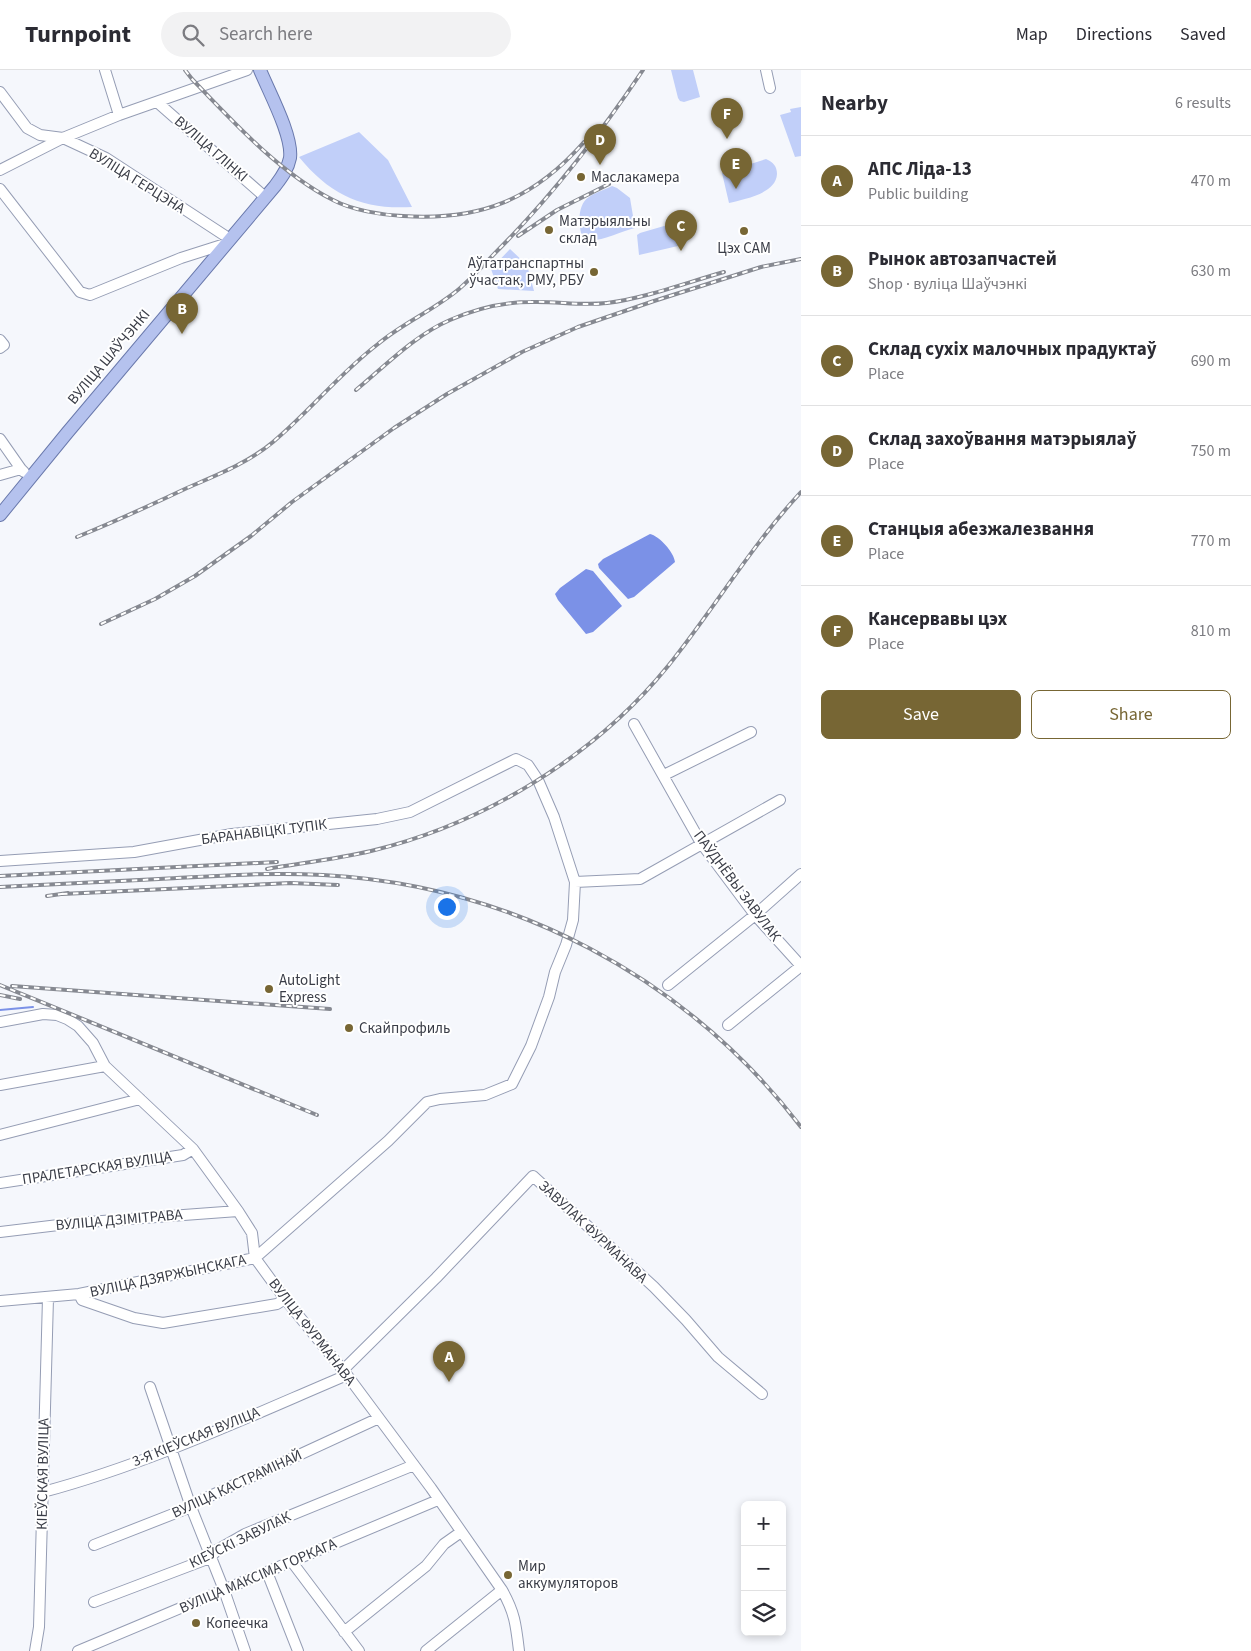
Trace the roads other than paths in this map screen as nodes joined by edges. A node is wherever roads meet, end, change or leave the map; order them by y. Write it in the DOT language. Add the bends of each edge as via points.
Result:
graph roads {
  1 [pos="105,70"];
  2 [pos="247,70"];
  3 [pos="260,70"];
  4 [pos="766,70"];
  5 [pos="770,88"];
  6 [pos="0,92"];
  7 [pos="157,102"];
  8 [pos="119,115"];
  9 [pos="63,138"];
  10 [pos="0,170"];
  11 [pos="0,189"];
  12 [pos="265,197"];
  13 [pos="228,242"];
  14 [pos="0,439"];
  15 [pos="25,474"];
  16 [pos="0,476"];
  17 [pos="0,514"];
  18 [pos="634,724"];
  19 [pos="751,732"];
  20 [pos="664,775"];
  21 [pos="780,800"];
  22 [pos="701,844"];
  23 [pos="0,861"];
  24 [pos="801,874"];
  25 [pos="575,882"];
  26 [pos="755,915"];
  27 [pos="801,966"];
  28 [pos="668,985"];
  29 [pos="0,1022"];
  30 [pos="728,1025"];
  31 [pos="105,1066"];
  32 [pos="0,1085"];
  33 [pos="140,1100"];
  34 [pos="0,1135"];
  35 [pos="193,1150"];
  36 [pos="0,1183"];
  37 [pos="238,1210"];
  38 [pos="0,1232"];
  39 [pos="255,1258"];
  40 [pos="79,1294"];
  41 [pos="48,1298"];
  42 [pos="285,1299"];
  43 [pos="0,1301"];
  44 [pos="345,1372"];
  45 [pos="150,1387"];
  46 [pos="762,1394"];
  47 [pos="379,1418"];
  48 [pos="172,1448"];
  49 [pos="414,1465"];
  50 [pos="43,1492"];
  51 [pos="438,1500"];
  52 [pos="191,1507"];
  53 [pos="460,1532"];
  54 [pos="94,1545"];
  55 [pos="210,1558"];
  56 [pos="292,1562"];
  57 [pos="267,1572"];
  58 [pos="224,1590"];
  59 [pos="502,1590"];
  60 [pos="94,1602"];
  61 [pos="344,1632"];
  62 [pos="35,1651"];
  63 [pos="78,1651"];
  64 [pos="245,1651"];
  65 [pos="298,1651"];
  66 [pos="359,1651"];
  67 [pos="426,1651"];
  68 [pos="519,1651"];
  1 -- 8 [label="street"];
  2 -- 7 [label="street"];
  3 -- 12 [label="main road, ВУЛІЦА ШАЎЧЭНКІ" via="290,148 286,168"];
  4 -- 5 [label="street"];
  6 -- 9 [label="street, ВУЛІЦА ГЕРЦЭНА" via="27,128 40,136"];
  7 -- 8 [label="street"];
  7 -- 12 [label="street, ВУЛІЦА ГЛІНКІ"];
  8 -- 9 [label="street"];
  9 -- 10 [label="street"];
  9 -- 13 [label="street, ВУЛІЦА ГЕРЦЭНА" via="106,158"];
  11 -- 13 [label="street" via="80,292 90,295"];
  12 -- 13 [label="main road, ВУЛІЦА ШАЎЧЭНКІ"];
  13 -- 15 [label="main road, ВУЛІЦА ШАЎЧЭНКІ"];
  14 -- 15 [label="street"];
  15 -- 16 [label="street"];
  15 -- 17 [label="main road, ВУЛІЦА ШАЎЧЭНКІ"];
  18 -- 20 [label="street, ПАЎДНЁВЫ ЗАВУЛАК"];
  19 -- 20 [label="street"];
  20 -- 22 [label="street, ПАЎДНЁВЫ ЗАВУЛАК"];
  21 -- 22 [label="street"];
  22 -- 25 [label="street" via="640,879"];
  22 -- 26 [label="street, ПАЎДНЁВЫ ЗАВУЛАК"];
  23 -- 25 [label="street, БАРАНАВІЦКІ ТУПІК" via="134,852 232,834 378,819 410,812 516,759 528,765 538,780"];
  24 -- 26 [label="street"];
  25 -- 39 [label="street, ВУЛІЦА ДЗЯРЖЫНСКАГА" via="573,920 566,945 531,1046 512,1084 485,1094 427,1102 388,1141"];
  26 -- 27 [label="street, ПАЎДНЁВЫ ЗАВУЛАК"];
  26 -- 28 [label="street"];
  27 -- 30 [label="street"];
  29 -- 31 [label="street, ВУЛІЦА ФУРМАНАВА" via="57,1014 78,1026"];
  31 -- 32 [label="street"];
  31 -- 33 [label="street, ВУЛІЦА ФУРМАНАВА"];
  33 -- 34 [label="street"];
  33 -- 35 [label="street, ВУЛІЦА ФУРМАНАВА"];
  35 -- 36 [label="street, ПРАЛЕТАРСКАЯ ВУЛІЦА" via="183,1155"];
  35 -- 37 [label="street, ВУЛІЦА ФУРМАНАВА"];
  37 -- 38 [label="street, ВУЛІЦА ДЗІМІТРАВА"];
  37 -- 39 [label="street, ВУЛІЦА ФУРМАНАВА" via="252,1233"];
  39 -- 40 [label="street, ВУЛІЦА ДЗЯРЖЫНСКАГА"];
  39 -- 42 [label="street, ВУЛІЦА ФУРМАНАВА"];
  40 -- 41 [label="street, ВУЛІЦА ДЗЯРЖЫНСКАГА"];
  40 -- 42 [label="street" via="82,1300 92,1304 134,1318 163,1323 277,1304"];
  41 -- 43 [label="street, ВУЛІЦА ДЗЯРЖЫНСКАГА"];
  41 -- 50 [label="street, КІЕЎСКАЯ ВУЛІЦА"];
  42 -- 44 [label="street, ВУЛІЦА ФУРМАНАВА"];
  44 -- 46 [label="street, ЗАВУЛАК ФУРМАНАВА" via="533,1176 654,1287 718,1357"];
  44 -- 47 [label="street, ВУЛІЦА ФУРМАНАВА"];
  44 -- 48 [label="street, 3-Я КІЕЎСКАЯ ВУЛІЦА"];
  45 -- 48 [label="street"];
  47 -- 49 [label="street, ВУЛІЦА ФУРМАНАВА"];
  47 -- 52 [label="street, ВУЛІЦА КАСТРАМІНАЙ"];
  48 -- 50 [label="street, 3-Я КІЕЎСКАЯ ВУЛІЦА"];
  48 -- 52 [label="street"];
  49 -- 51 [label="street, ВУЛІЦА ФУРМАНАВА"];
  49 -- 55 [label="street, КІЕЎСКІ ЗАВУЛАК" via="245,1534 217,1550"];
  50 -- 62 [label="street, КІЕЎСКАЯ ВУЛІЦА" via="39,1627"];
  51 -- 53 [label="street, ВУЛІЦА ФУРМАНАВА"];
  51 -- 56 [label="street, ВУЛІЦА МАКСІМА ГОРКАГА"];
  52 -- 54 [label="street, ВУЛІЦА КАСТРАМІНАЙ"];
  52 -- 55 [label="street"];
  53 -- 59 [label="street, ВУЛІЦА ФУРМАНАВА"];
  53 -- 61 [label="street" via="444,1544 426,1566"];
  55 -- 58 [label="street"];
  55 -- 60 [label="street, КІЕЎСКІ ЗАВУЛАК"];
  56 -- 57 [label="street, ВУЛІЦА МАКСІМА ГОРКАГА"];
  56 -- 61 [label="street"];
  57 -- 58 [label="street, ВУЛІЦА МАКСІМА ГОРКАГА"];
  57 -- 65 [label="street"];
  58 -- 63 [label="street, ВУЛІЦА МАКСІМА ГОРКАГА"];
  58 -- 64 [label="street"];
  59 -- 67 [label="street"];
  59 -- 68 [label="street, ВУЛІЦА ФУРМАНАВА" via="515,1617"];
  61 -- 66 [label="street"];
}
